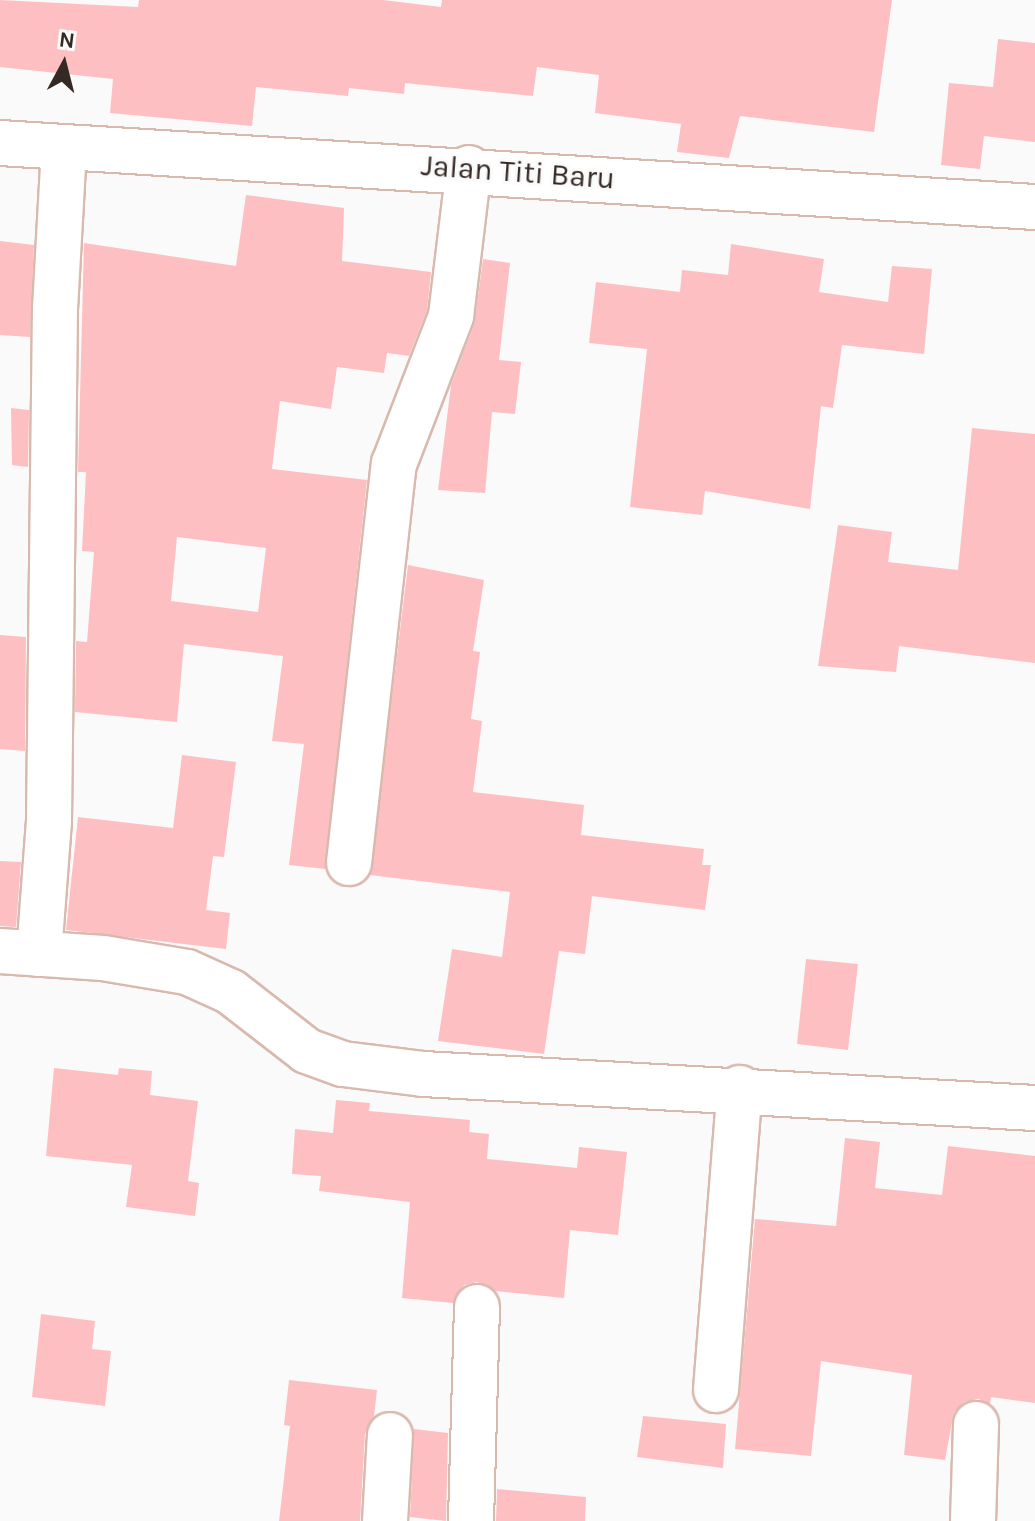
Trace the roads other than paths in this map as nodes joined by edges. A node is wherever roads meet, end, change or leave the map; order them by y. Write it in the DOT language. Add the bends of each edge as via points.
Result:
graph roads {
  1 [pos="0,143"];
  2 [pos="64,147"];
  3 [pos="469,168"];
  4 [pos="1035,207"];
  5 [pos="349,863"];
  6 [pos="20,952"];
  7 [pos="740,1088"];
  8 [pos="1035,1108"];
  9 [pos="477,1307"];
  10 [pos="716,1390"];
  11 [pos="976,1424"];
  12 [pos="390,1435"];
  13 [pos="385,1521"];
  14 [pos="471,1521"];
  15 [pos="973,1521"];
  1 -- 2 [label="street, Jalan Titi Baru"];
  2 -- 3 [label="street, Jalan Titi Baru"];
  2 -- 6 [label="street" via="55,309 49,821"];
  3 -- 4 [label="street, Jalan Titi Baru"];
  3 -- 5 [label="street" via="451,316 394,464"];
  6 -- 7 [label="street" via="187,972 231,992 307,1051 343,1064 423,1074"];
  7 -- 8 [label="street"];
  7 -- 10 [label="street"];
  9 -- 14 [label="street"];
  11 -- 15 [label="street"];
  12 -- 13 [label="street"];
}
